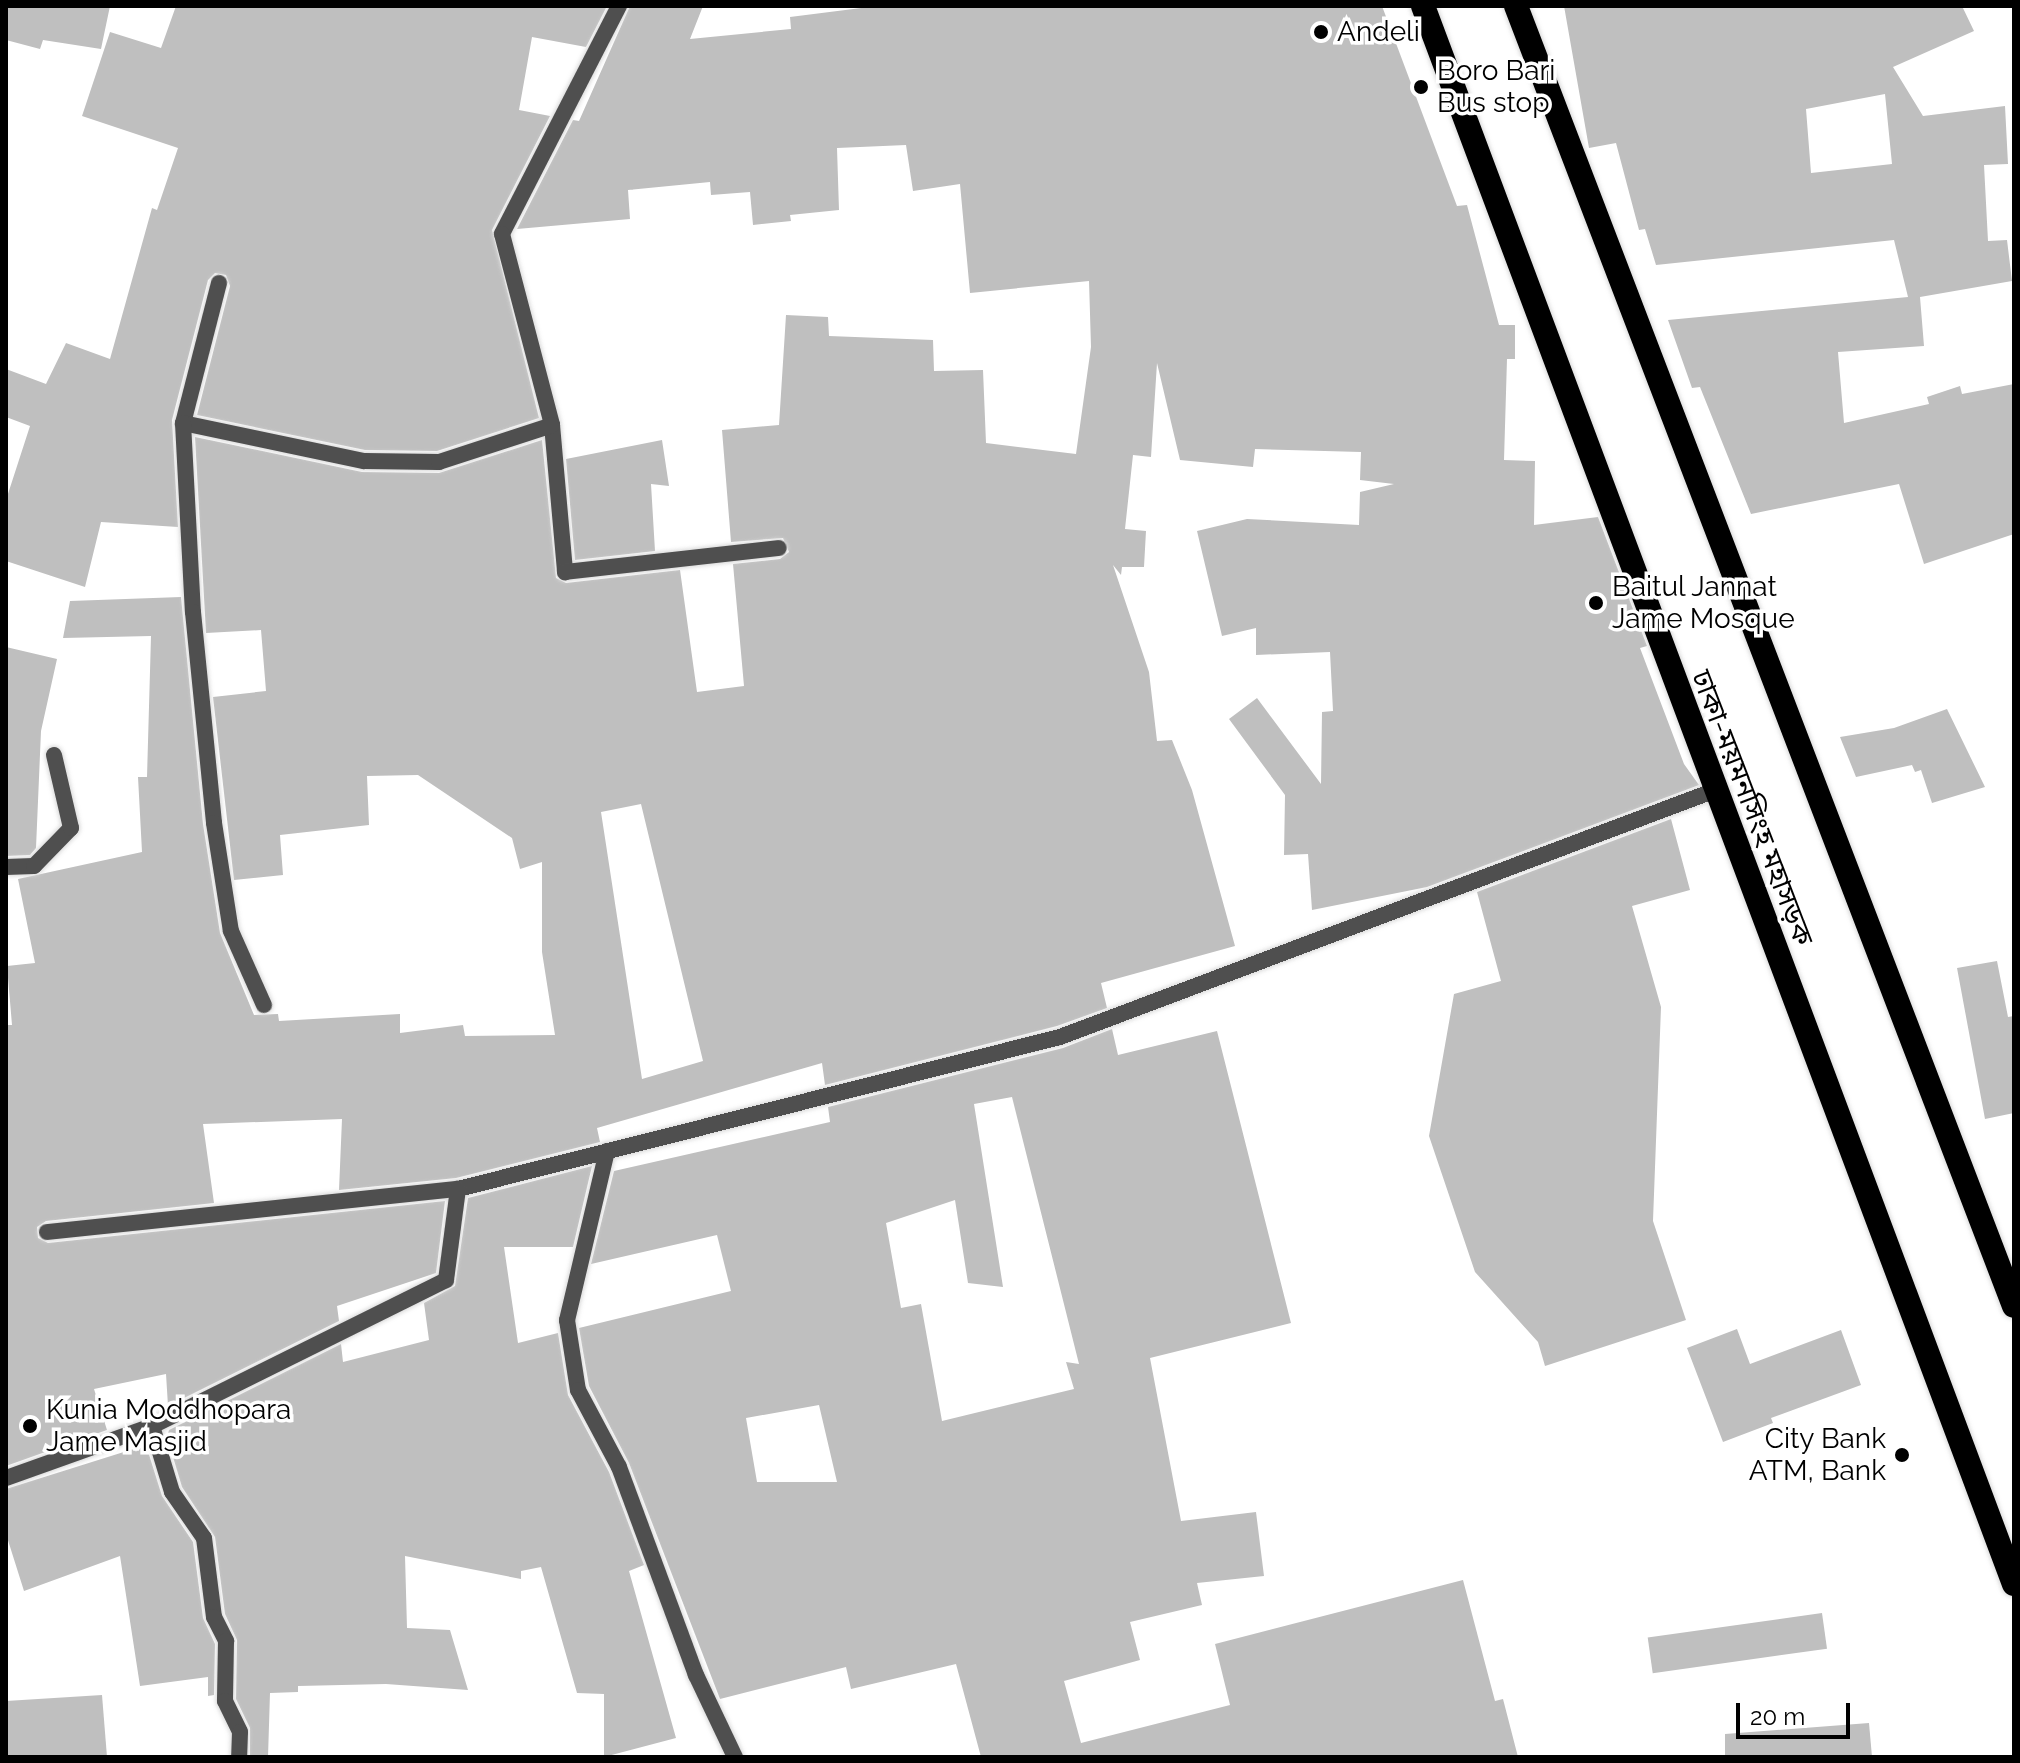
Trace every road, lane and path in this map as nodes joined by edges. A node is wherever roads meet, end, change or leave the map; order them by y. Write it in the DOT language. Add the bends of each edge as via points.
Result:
graph roads {
  1 [pos="619,6"];
  2 [pos="1423,6"];
  3 [pos="1516,6"];
  4 [pos="219,283"];
  5 [pos="183,423"];
  6 [pos="552,425"];
  7 [pos="779,548"];
  8 [pos="54,755"];
  9 [pos="1713,791"];
  10 [pos="6,867"];
  11 [pos="264,1005"];
  12 [pos="607,1151"];
  13 [pos="458,1189"];
  14 [pos="47,1232"];
  15 [pos="2014,1306"];
  16 [pos="152,1426"];
  17 [pos="6,1478"];
  18 [pos="2014,1584"];
  19 [pos="239,1757"];
  20 [pos="735,1757"];
  1 -- 6 [label="street" via="502,234"];
  2 -- 9 [label="highway, ঢাকা-ময়মনসিংহ মহাসড়ক"];
  3 -- 15 [label="highway"];
  4 -- 5 [label="street"];
  5 -- 6 [label="street" via="364,461 439,462"];
  5 -- 11 [label="street" via="193,612 214,823 231,931"];
  6 -- 7 [label="street" via="565,572"];
  8 -- 10 [label="street" via="71,828 34,866"];
  9 -- 12 [label="street" via="1060,1037"];
  9 -- 18 [label="highway, ঢাকা-ময়মনসিংহ মহাসড়ক"];
  12 -- 13 [label="street"];
  12 -- 20 [label="street" via="567,1320 578,1390 619,1467 696,1675"];
  13 -- 14 [label="street"];
  13 -- 16 [label="street" via="446,1280"];
  16 -- 17 [label="street"];
  16 -- 19 [label="street" via="172,1492 204,1538 214,1617 226,1641 225,1701 240,1732"];
}
